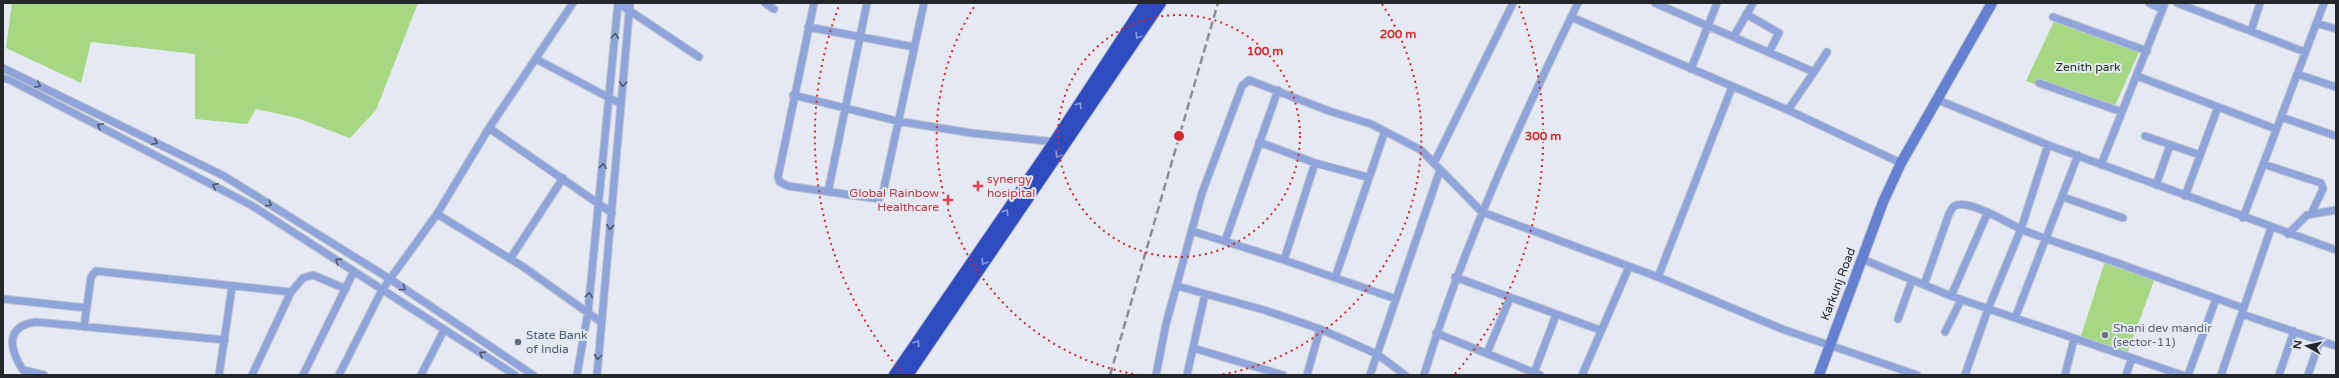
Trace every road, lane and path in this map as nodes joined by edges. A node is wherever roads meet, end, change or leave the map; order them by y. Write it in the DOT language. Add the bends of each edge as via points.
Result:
graph roads {
  1 [pos="573,3"];
  2 [pos="618,3"];
  3 [pos="630,3"];
  4 [pos="765,3"];
  5 [pos="814,3"];
  6 [pos="867,3"];
  7 [pos="924,3"];
  8 [pos="1146,3"];
  9 [pos="1160,3"];
  10 [pos="1513,3"];
  11 [pos="1578,3"];
  12 [pos="1655,3"];
  13 [pos="1717,3"];
  14 [pos="1753,3"];
  15 [pos="1992,3"];
  16 [pos="2149,3"];
  17 [pos="2177,3"];
  18 [pos="2260,3"];
  19 [pos="2324,3"];
  20 [pos="2164,6"];
  21 [pos="774,9"];
  22 [pos="629,11"];
  23 [pos="1746,14"];
  24 [pos="1571,17"];
  25 [pos="2052,17"];
  26 [pos="2316,23"];
  27 [pos="1707,24"];
  28 [pos="808,27"];
  29 [pos="2336,30"];
  30 [pos="2251,31"];
  31 [pos="1734,36"];
  32 [pos="859,37"];
  33 [pos="914,47"];
  34 [pos="2147,51"];
  35 [pos="1769,52"];
  36 [pos="1827,52"];
  37 [pos="2305,52"];
  38 [pos="699,57"];
  39 [pos="536,59"];
  40 [pos="3,68"];
  41 [pos="1691,69"];
  42 [pos="1814,72"];
  43 [pos="2297,74"];
  44 [pos="2137,76"];
  45 [pos="3,78"];
  46 [pos="2039,83"];
  47 [pos="2336,87"];
  48 [pos="1732,88"];
  49 [pos="1278,90"];
  50 [pos="793,96"];
  51 [pos="610,98"];
  52 [pos="1938,100"];
  53 [pos="621,104"];
  54 [pos="2218,107"];
  55 [pos="845,108"];
  56 [pos="1788,110"];
  57 [pos="2122,112"];
  58 [pos="2281,117"];
  59 [pos="897,121"];
  60 [pos="489,128"];
  61 [pos="2276,129"];
  62 [pos="1385,131"];
  63 [pos="2145,136"];
  64 [pos="2336,136"];
  65 [pos="1056,142"];
  66 [pos="1259,142"];
  67 [pos="2048,145"];
  68 [pos="2170,145"];
  69 [pos="2078,155"];
  70 [pos="2200,155"];
  71 [pos="1315,163"];
  72 [pos="1434,163"];
  73 [pos="1901,163"];
  74 [pos="2101,164"];
  75 [pos="2263,164"];
  76 [pos="1440,170"];
  77 [pos="1367,177"];
  78 [pos="563,178"];
  79 [pos="2156,185"];
  80 [pos="828,192"];
  81 [pos="2185,196"];
  82 [pos="2063,197"];
  83 [pos="598,203"];
  84 [pos="2336,210"];
  85 [pos="1482,212"];
  86 [pos="1988,212"];
  87 [pos="612,213"];
  88 [pos="437,214"];
  89 [pos="2311,214"];
  90 [pos="2123,218"];
  91 [pos="2243,218"];
  92 [pos="2271,228"];
  93 [pos="2021,229"];
  94 [pos="1192,231"];
  95 [pos="2288,234"];
  96 [pos="2047,239"];
  97 [pos="1224,241"];
  98 [pos="2336,250"];
  99 [pos="510,259"];
  100 [pos="1862,259"];
  101 [pos="1284,260"];
  102 [pos="1629,267"];
  103 [pos="354,271"];
  104 [pos="1455,277"];
  105 [pos="1658,277"];
  106 [pos="1335,278"];
  107 [pos="390,279"];
  108 [pos="1912,280"];
  109 [pos="1924,285"];
  110 [pos="1177,286"];
  111 [pos="232,287"];
  112 [pos="346,289"];
  113 [pos="382,290"];
  114 [pos="291,292"];
  115 [pos="1205,294"];
  116 [pos="1951,296"];
  117 [pos="1510,298"];
  118 [pos="2216,298"];
  119 [pos="3,299"];
  120 [pos="1396,299"];
  121 [pos="1961,300"];
  122 [pos="87,308"];
  123 [pos="1988,309"];
  124 [pos="2243,311"];
  125 [pos="588,312"];
  126 [pos="1556,315"];
  127 [pos="2015,318"];
  128 [pos="1898,319"];
  129 [pos="601,322"];
  130 [pos="84,327"];
  131 [pos="1320,329"];
  132 [pos="444,330"];
  133 [pos="1600,330"];
  134 [pos="1945,332"];
  135 [pos="2294,332"];
  136 [pos="1436,334"];
  137 [pos="2074,339"];
  138 [pos="225,340"];
  139 [pos="2320,340"];
  140 [pos="1829,344"];
  141 [pos="2336,346"];
  142 [pos="1192,348"];
  143 [pos="1487,353"];
  144 [pos="1377,354"];
  145 [pos="2132,358"];
  146 [pos="2158,371"];
  147 [pos="506,372"];
  148 [pos="1537,374"];
  149 [pos="44,375"];
  150 [pos="219,375"];
  151 [pos="252,375"];
  152 [pos="303,375"];
  153 [pos="338,375"];
  154 [pos="420,375"];
  155 [pos="516,375"];
  156 [pos="533,375"];
  157 [pos="578,375"];
  158 [pos="597,375"];
  159 [pos="895,375"];
  160 [pos="907,375"];
  161 [pos="1156,375"];
  162 [pos="1187,375"];
  163 [pos="1283,375"];
  164 [pos="1307,375"];
  165 [pos="1370,375"];
  166 [pos="1405,375"];
  167 [pos="1424,375"];
  168 [pos="1582,375"];
  169 [pos="1819,375"];
  170 [pos="1917,375"];
  171 [pos="1965,375"];
  172 [pos="2065,375"];
  173 [pos="2126,375"];
  174 [pos="2182,375"];
  175 [pos="2188,375"];
  176 [pos="2221,375"];
  177 [pos="2279,375"];
  178 [pos="2308,375"];
  1 -- 39 [label="street"];
  2 -- 22 [label="street"];
  51 -- 2 [label="street, one-way"];
  3 -- 22 [label="street"];
  4 -- 21 [label="street"];
  5 -- 28 [label="street"];
  6 -- 32 [label="street"];
  7 -- 33 [label="street"];
  65 -- 8 [label="highway, one-way"];
  9 -- 160 [label="highway, one-way"];
  10 -- 72 [label="street"];
  11 -- 24 [label="street"];
  12 -- 27 [label="street"];
  13 -- 27 [label="street"];
  14 -- 23 [label="street"];
  15 -- 52 [label="street, Karkunj Road"];
  16 -- 20 [label="street"];
  17 -- 30 [label="street"];
  18 -- 30 [label="street"];
  19 -- 26 [label="street"];
  20 -- 34 [label="street"];
  22 -- 38 [label="street"];
  22 -- 53 [label="street, one-way"];
  23 -- 31 [label="street"];
  23 -- 35 [label="street" via="1779,33"];
  24 -- 41 [label="street"];
  24 -- 85 [label="street"];
  25 -- 34 [label="street"];
  26 -- 29 [label="street"];
  26 -- 37 [label="street"];
  27 -- 31 [label="street"];
  27 -- 41 [label="street"];
  28 -- 32 [label="street"];
  28 -- 50 [label="street"];
  30 -- 37 [label="street"];
  31 -- 35 [label="street"];
  32 -- 33 [label="street"];
  32 -- 55 [label="street"];
  33 -- 59 [label="street"];
  34 -- 44 [label="street"];
  35 -- 42 [label="street"];
  36 -- 42 [label="street"];
  37 -- 43 [label="street"];
  39 -- 51 [label="street"];
  39 -- 60 [label="street"];
  40 -- 107 [label="street, one-way" via="224,176"];
  41 -- 48 [label="street"];
  42 -- 56 [label="street"];
  43 -- 47 [label="street"];
  43 -- 58 [label="street"];
  44 -- 54 [label="street"];
  44 -- 57 [label="street"];
  103 -- 45 [label="street, one-way" via="251,205"];
  46 -- 57 [label="street"];
  48 -- 56 [label="street"];
  48 -- 105 [label="street"];
  49 -- 62 [label="street"];
  49 -- 66 [label="street"];
  49 -- 94 [label="street" via="1252,80 1243,83 1202,193"];
  50 -- 55 [label="street"];
  50 -- 80 [label="street" via="778,177 780,182 788,186"];
  51 -- 53 [label="street"];
  83 -- 51 [label="street, one-way"];
  52 -- 67 [label="street"];
  52 -- 73 [label="street, Karkunj Road"];
  53 -- 87 [label="street"];
  54 -- 61 [label="street"];
  54 -- 70 [label="street"];
  55 -- 59 [label="street"];
  55 -- 80 [label="street"];
  56 -- 73 [label="street"];
  57 -- 74 [label="street"];
  58 -- 61 [label="street"];
  58 -- 64 [label="street"];
  59 -- 65 [label="street" via="971,133"];
  59 -- 80 [label="street" via="884,188 879,199"];
  60 -- 78 [label="street"];
  60 -- 88 [label="street"];
  61 -- 75 [label="street"];
  62 -- 72 [label="street" via="1421,150"];
  62 -- 77 [label="street"];
  63 -- 68 [label="street"];
  159 -- 65 [label="highway, one-way"];
  66 -- 71 [label="street"];
  66 -- 97 [label="street"];
  67 -- 69 [label="street"];
  67 -- 93 [label="street"];
  68 -- 70 [label="street"];
  68 -- 79 [label="street"];
  69 -- 74 [label="street"];
  69 -- 82 [label="street"];
  70 -- 81 [label="street"];
  71 -- 77 [label="street"];
  71 -- 101 [label="street"];
  72 -- 76 [label="street"];
  73 -- 100 [label="street, Karkunj Road"];
  74 -- 79 [label="street"];
  75 -- 89 [label="street" via="2324,186"];
  75 -- 91 [label="street"];
  76 -- 85 [label="street"];
  76 -- 120 [label="street"];
  77 -- 106 [label="street"];
  78 -- 83 [label="street"];
  78 -- 99 [label="street"];
  79 -- 81 [label="street"];
  81 -- 91 [label="street"];
  82 -- 90 [label="street"];
  82 -- 96 [label="street"];
  83 -- 87 [label="street"];
  125 -- 83 [label="street, one-way"];
  84 -- 89 [label="street"];
  85 -- 102 [label="street"];
  85 -- 104 [label="street"];
  86 -- 93 [label="street"];
  86 -- 109 [label="street" via="1960,204 1953,206"];
  86 -- 116 [label="street"];
  87 -- 129 [label="street, one-way"];
  88 -- 99 [label="street"];
  88 -- 107 [label="street"];
  89 -- 95 [label="street" via="2303,217"];
  91 -- 92 [label="street"];
  92 -- 95 [label="street"];
  92 -- 124 [label="street"];
  93 -- 96 [label="street"];
  93 -- 123 [label="street"];
  94 -- 97 [label="street"];
  94 -- 110 [label="street"];
  95 -- 98 [label="street"];
  96 -- 118 [label="street"];
  96 -- 127 [label="street"];
  97 -- 101 [label="street"];
  99 -- 125 [label="street"];
  100 -- 108 [label="street"];
  100 -- 140 [label="street, Karkunj Road"];
  101 -- 106 [label="street"];
  102 -- 105 [label="street"];
  102 -- 133 [label="street"];
  103 -- 112 [label="street"];
  103 -- 113 [label="street"];
  104 -- 117 [label="street"];
  104 -- 136 [label="street"];
  105 -- 140 [label="street" via="1782,329"];
  106 -- 120 [label="street"];
  107 -- 113 [label="street"];
  107 -- 156 [label="street, one-way"];
  108 -- 109 [label="street"];
  108 -- 128 [label="street"];
  109 -- 116 [label="street"];
  110 -- 115 [label="street"];
  110 -- 161 [label="street"];
  111 -- 114 [label="street"];
  111 -- 122 [label="street" via="96,271 91,277"];
  111 -- 138 [label="street"];
  112 -- 114 [label="street" via="310,275 303,278"];
  112 -- 152 [label="street"];
  113 -- 132 [label="street"];
  113 -- 153 [label="street"];
  114 -- 151 [label="street"];
  115 -- 131 [label="street"];
  115 -- 142 [label="street"];
  116 -- 121 [label="street"];
  117 -- 126 [label="street"];
  117 -- 143 [label="street"];
  118 -- 124 [label="street"];
  118 -- 175 [label="street"];
  119 -- 122 [label="street"];
  120 -- 144 [label="street"];
  121 -- 123 [label="street"];
  121 -- 134 [label="street"];
  122 -- 130 [label="street"];
  123 -- 127 [label="street"];
  123 -- 171 [label="street"];
  124 -- 135 [label="street"];
  124 -- 176 [label="street"];
  125 -- 129 [label="street"];
  125 -- 157 [label="street"];
  126 -- 133 [label="street"];
  126 -- 148 [label="street"];
  127 -- 137 [label="street"];
  129 -- 158 [label="street, one-way"];
  130 -- 138 [label="street"];
  130 -- 149 [label="street" via="36,322 16,329 13,335 13,352 21,368"];
  131 -- 144 [label="street"];
  131 -- 164 [label="street"];
  147 -- 132 [label="street, one-way"];
  132 -- 154 [label="street"];
  133 -- 168 [label="street"];
  135 -- 139 [label="street"];
  135 -- 177 [label="street"];
  136 -- 143 [label="street"];
  136 -- 167 [label="street"];
  137 -- 145 [label="street"];
  137 -- 172 [label="street"];
  138 -- 150 [label="street"];
  139 -- 141 [label="street"];
  139 -- 178 [label="street"];
  140 -- 169 [label="street, Karkunj Road"];
  140 -- 170 [label="street"];
  142 -- 162 [label="street"];
  142 -- 163 [label="street"];
  143 -- 148 [label="street"];
  144 -- 165 [label="street"];
  144 -- 166 [label="street"];
  145 -- 146 [label="street"];
  145 -- 173 [label="street"];
  146 -- 174 [label="street"];
  147 -- 155 [label="street"];
}
